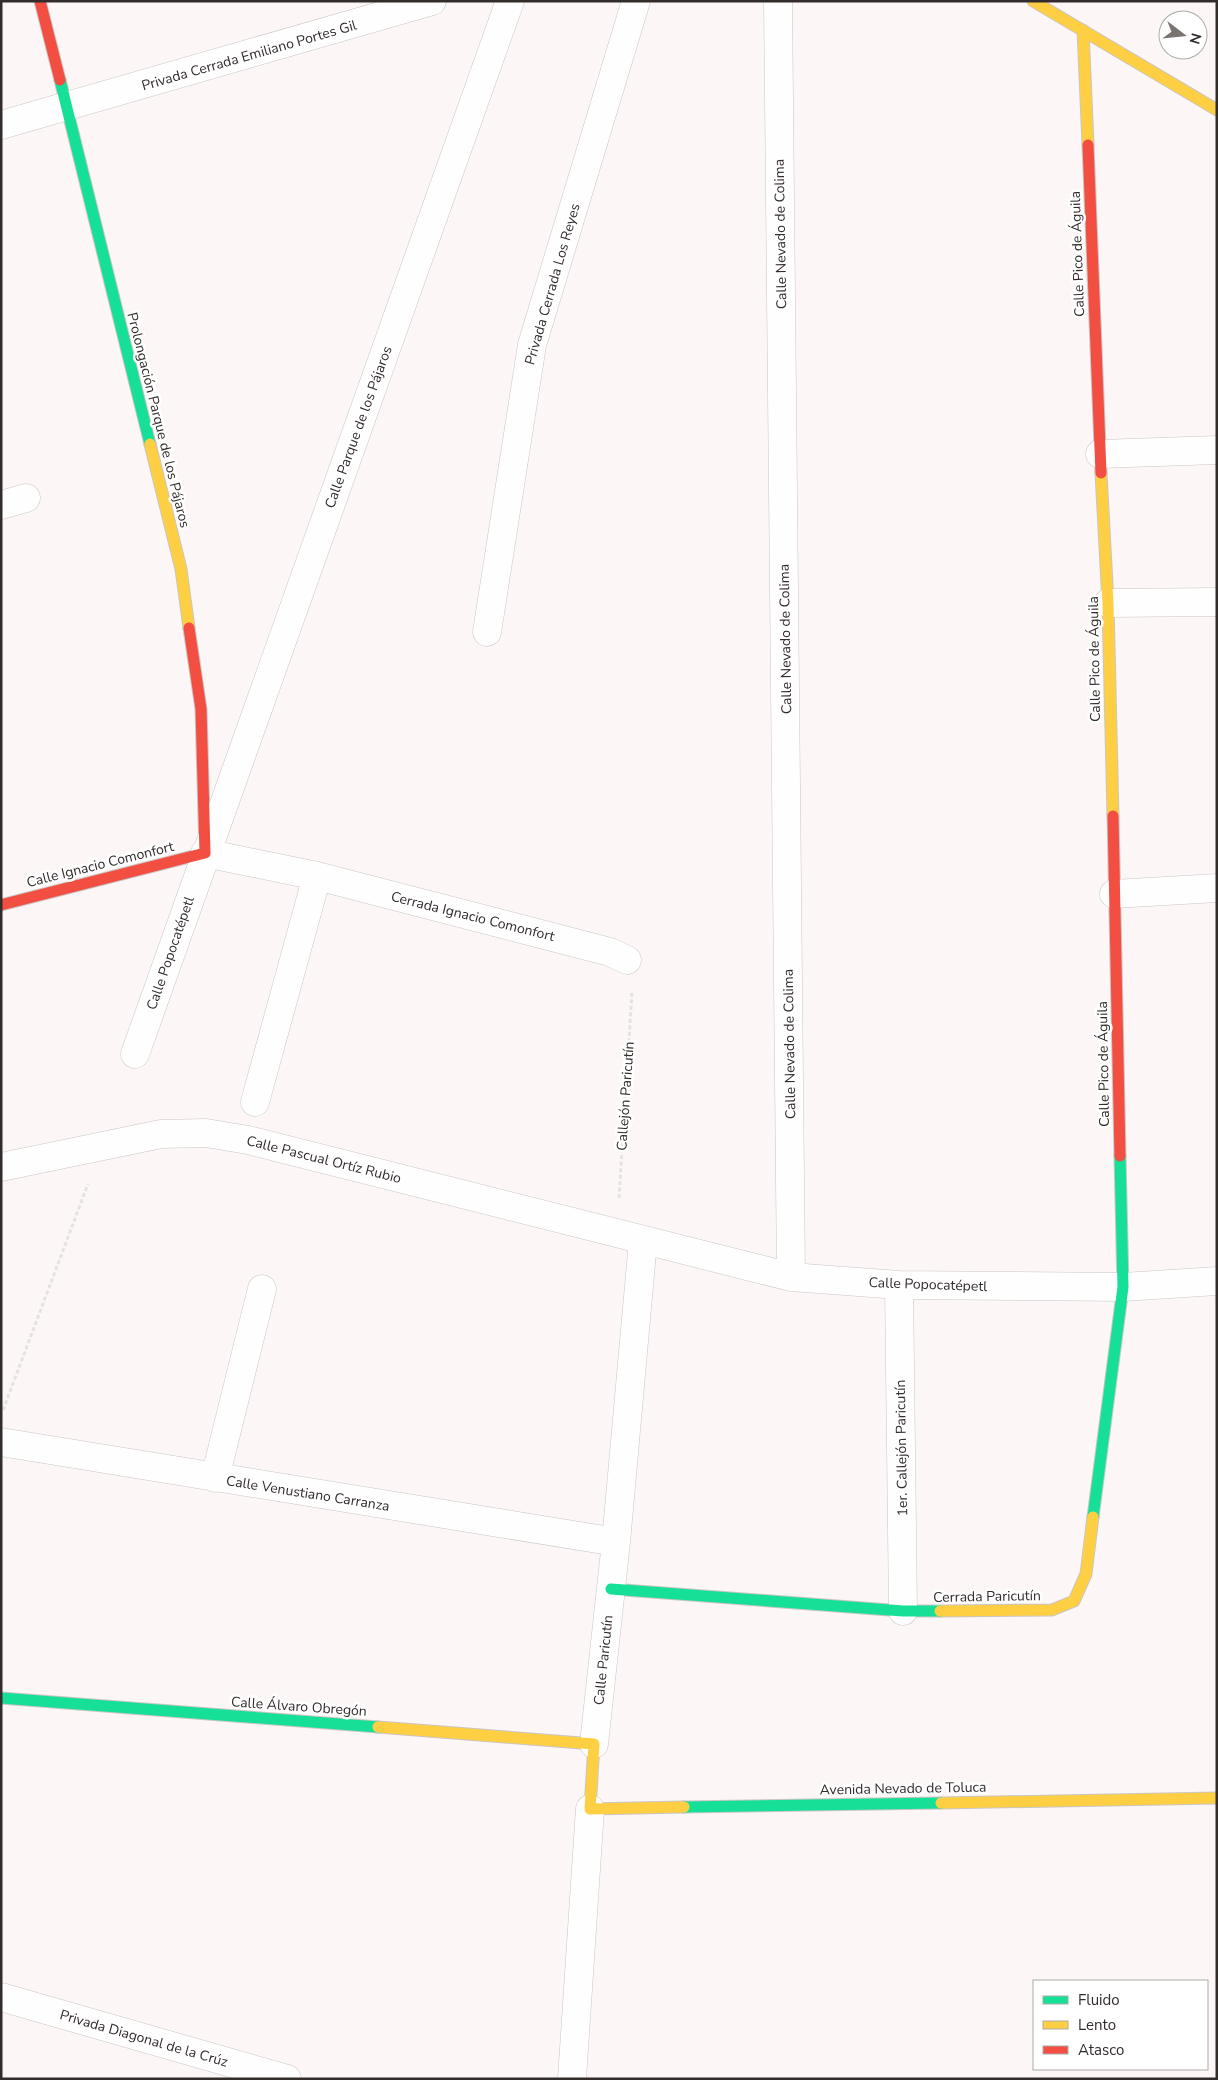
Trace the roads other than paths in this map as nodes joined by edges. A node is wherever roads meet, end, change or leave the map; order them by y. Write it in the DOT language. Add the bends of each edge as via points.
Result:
graph roads {
  1 [pos="40,1"];
  2 [pos="432,1"];
  3 [pos="510,1"];
  4 [pos="636,1"];
  5 [pos="778,1"];
  6 [pos="1033,1"];
  7 [pos="1083,30"];
  8 [pos="66,108"];
  9 [pos="1217,110"];
  10 [pos="1,125"];
  11 [pos="1217,450"];
  12 [pos="1100,454"];
  13 [pos="1217,602"];
  14 [pos="1108,603"];
  15 [pos="487,632"];
  16 [pos="206,853"];
  17 [pos="316,876"];
  18 [pos="1217,888"];
  19 [pos="1114,894"];
  20 [pos="1,904"];
  21 [pos="627,960"];
  22 [pos="136,1054"];
  23 [pos="255,1102"];
  24 [pos="1,1167"];
  25 [pos="643,1241"];
  26 [pos="791,1277"];
  27 [pos="1217,1281"];
  28 [pos="900,1285"];
  29 [pos="1122,1287"];
  30 [pos="262,1289"];
  31 [pos="1,1442"];
  32 [pos="215,1478"];
  33 [pos="616,1542"];
  34 [pos="611,1589"];
  35 [pos="903,1611"];
  36 [pos="1,1698"];
  37 [pos="594,1744"];
  38 [pos="1217,1798"];
  39 [pos="590,1808"];
  40 [pos="1,1997"];
  41 [pos="287,2079"];
  42 [pos="572,2079"];
  1 -- 8 [label="street, Prolongación Parque de los Pájaros"];
  2 -- 8 [label="street, Privada Cerrada Emiliano Portes Gil"];
  3 -- 16 [label="street, Calle Parque de los Pájaros"];
  4 -- 15 [label="street, Privada Cerrada Los Reyes" via="532,345"];
  5 -- 26 [label="street, Calle Nevado de Colima"];
  6 -- 7 [label="street"];
  7 -- 9 [label="street"];
  7 -- 12 [label="street, Calle Pico de Águila"];
  8 -- 10 [label="street, Privada Cerrada Emiliano Portes Gil"];
  8 -- 16 [label="street, Prolongación Parque de los Pájaros" via="181,569 201,709"];
  11 -- 12 [label="street"];
  12 -- 14 [label="street, Calle Pico de Águila"];
  13 -- 14 [label="street"];
  14 -- 19 [label="street, Calle Pico de Águila"];
  16 -- 17 [label="street, Cerrada Ignacio Comonfort"];
  16 -- 20 [label="street, Calle Ignacio Comonfort"];
  16 -- 22 [label="street, Calle Popocatépetl"];
  17 -- 21 [label="street, Cerrada Ignacio Comonfort" via="610,952"];
  17 -- 23 [label="street"];
  18 -- 19 [label="street"];
  19 -- 29 [label="street, Calle Pico de Águila"];
  24 -- 25 [label="street, Calle Pascual Ortíz Rubio" via="161,1134 206,1133 248,1140"];
  25 -- 26 [label="street, Calle Popocatépetl"];
  25 -- 33 [label="street, Calle Paricutín"];
  26 -- 28 [label="street, Calle Popocatépetl"];
  27 -- 29 [label="street, Calle Popocatépetl"];
  28 -- 29 [label="street, Calle Popocatépetl"];
  28 -- 35 [label="street, 1er. Callejón Paricutín"];
  29 -- 35 [label="street, Cerrada Paricutín" via="1086,1574 1074,1601 1052,1610"];
  30 -- 32 [label="street"];
  31 -- 32 [label="street, Calle Venustiano Carranza"];
  32 -- 33 [label="street, Calle Venustiano Carranza"];
  33 -- 34 [label="street, Calle Paricutín"];
  34 -- 35 [label="street, Cerrada Paricutín"];
  34 -- 37 [label="street, Calle Paricutín"];
  36 -- 37 [label="street, Calle Álvaro Obregón"];
  37 -- 39 [label="street, Calle Paricutín"];
  38 -- 39 [label="street, Avenida Nevado de Toluca"];
  39 -- 42 [label="street, Calle Paricutín"];
  40 -- 41 [label="street, Privada Diagonal de la Crúz"];
}
